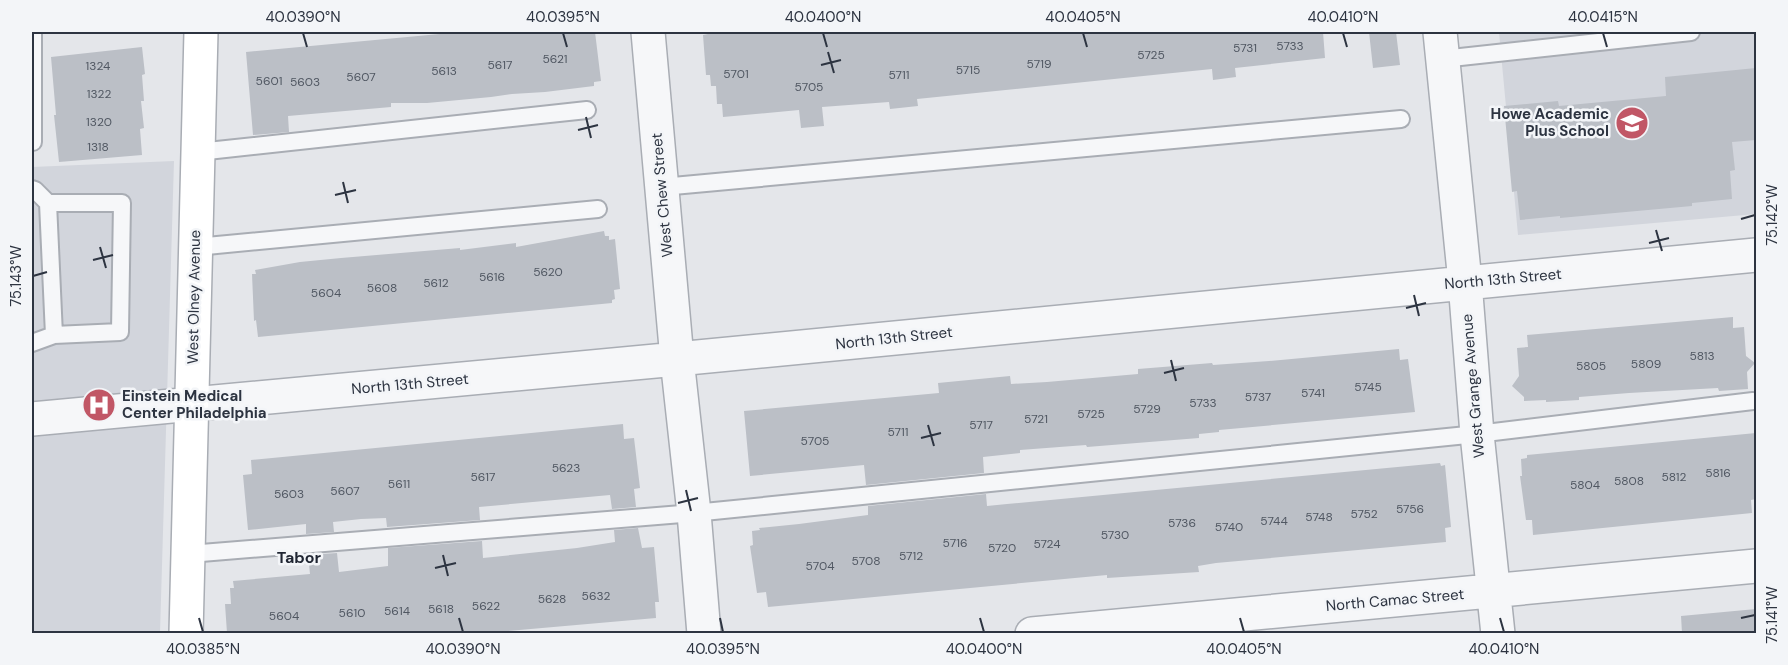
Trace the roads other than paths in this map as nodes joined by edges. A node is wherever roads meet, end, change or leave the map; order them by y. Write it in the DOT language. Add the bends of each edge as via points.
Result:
graph roads {
  1 [pos="33,32"];
  2 [pos="201,32"];
  3 [pos="648,32"];
  4 [pos="1691,32"];
  5 [pos="1441,45"];
  6 [pos="587,110"];
  7 [pos="1401,119"];
  8 [pos="33,142"];
  9 [pos="198,152"];
  10 [pos="662,188"];
  11 [pos="32,189"];
  12 [pos="48,203"];
  13 [pos="598,209"];
  14 [pos="196,247"];
  15 [pos="1756,255"];
  16 [pos="1465,282"];
  17 [pos="54,335"];
  18 [pos="32,343"];
  19 [pos="677,359"];
  20 [pos="1753,401"];
  21 [pos="192,405"];
  22 [pos="32,419"];
  23 [pos="1477,434"];
  24 [pos="694,513"];
  25 [pos="189,554"];
  26 [pos="1756,566"];
  27 [pos="1494,591"];
  28 [pos="186,633"];
  29 [pos="704,633"];
  30 [pos="1032,633"];
  31 [pos="1498,633"];
  1 -- 8 [label="lane"];
  2 -- 9 [label="street, West Olney Avenue"];
  3 -- 10 [label="street, West Chew Street"];
  4 -- 5 [label="lane"];
  5 -- 16 [label="street, West Grange Avenue"];
  6 -- 9 [label="lane"];
  7 -- 10 [label="lane"];
  9 -- 14 [label="street, West Olney Avenue"];
  10 -- 19 [label="street, West Chew Street"];
  11 -- 12 [label="lane"];
  12 -- 17 [label="lane"];
  12 -- 17 [label="lane" via="122,203 120,332"];
  13 -- 14 [label="lane"];
  14 -- 21 [label="street, West Olney Avenue"];
  15 -- 16 [label="street, North 13th Street"];
  16 -- 19 [label="street, North 13th Street"];
  16 -- 23 [label="street, West Grange Avenue"];
  17 -- 18 [label="lane"];
  19 -- 21 [label="street, North 13th Street"];
  19 -- 24 [label="street, West Chew Street"];
  20 -- 23 [label="lane"];
  21 -- 22 [label="street, North 13th Street"];
  21 -- 25 [label="street, West Olney Avenue"];
  23 -- 24 [label="lane"];
  23 -- 27 [label="street, West Grange Avenue"];
  24 -- 25 [label="lane"];
  24 -- 29 [label="street, West Chew Street"];
  25 -- 28 [label="street, West Olney Avenue"];
  26 -- 27 [label="street, North Camac Street"];
  27 -- 30 [label="street, North Camac Street"];
  27 -- 31 [label="street, West Grange Avenue"];
}
